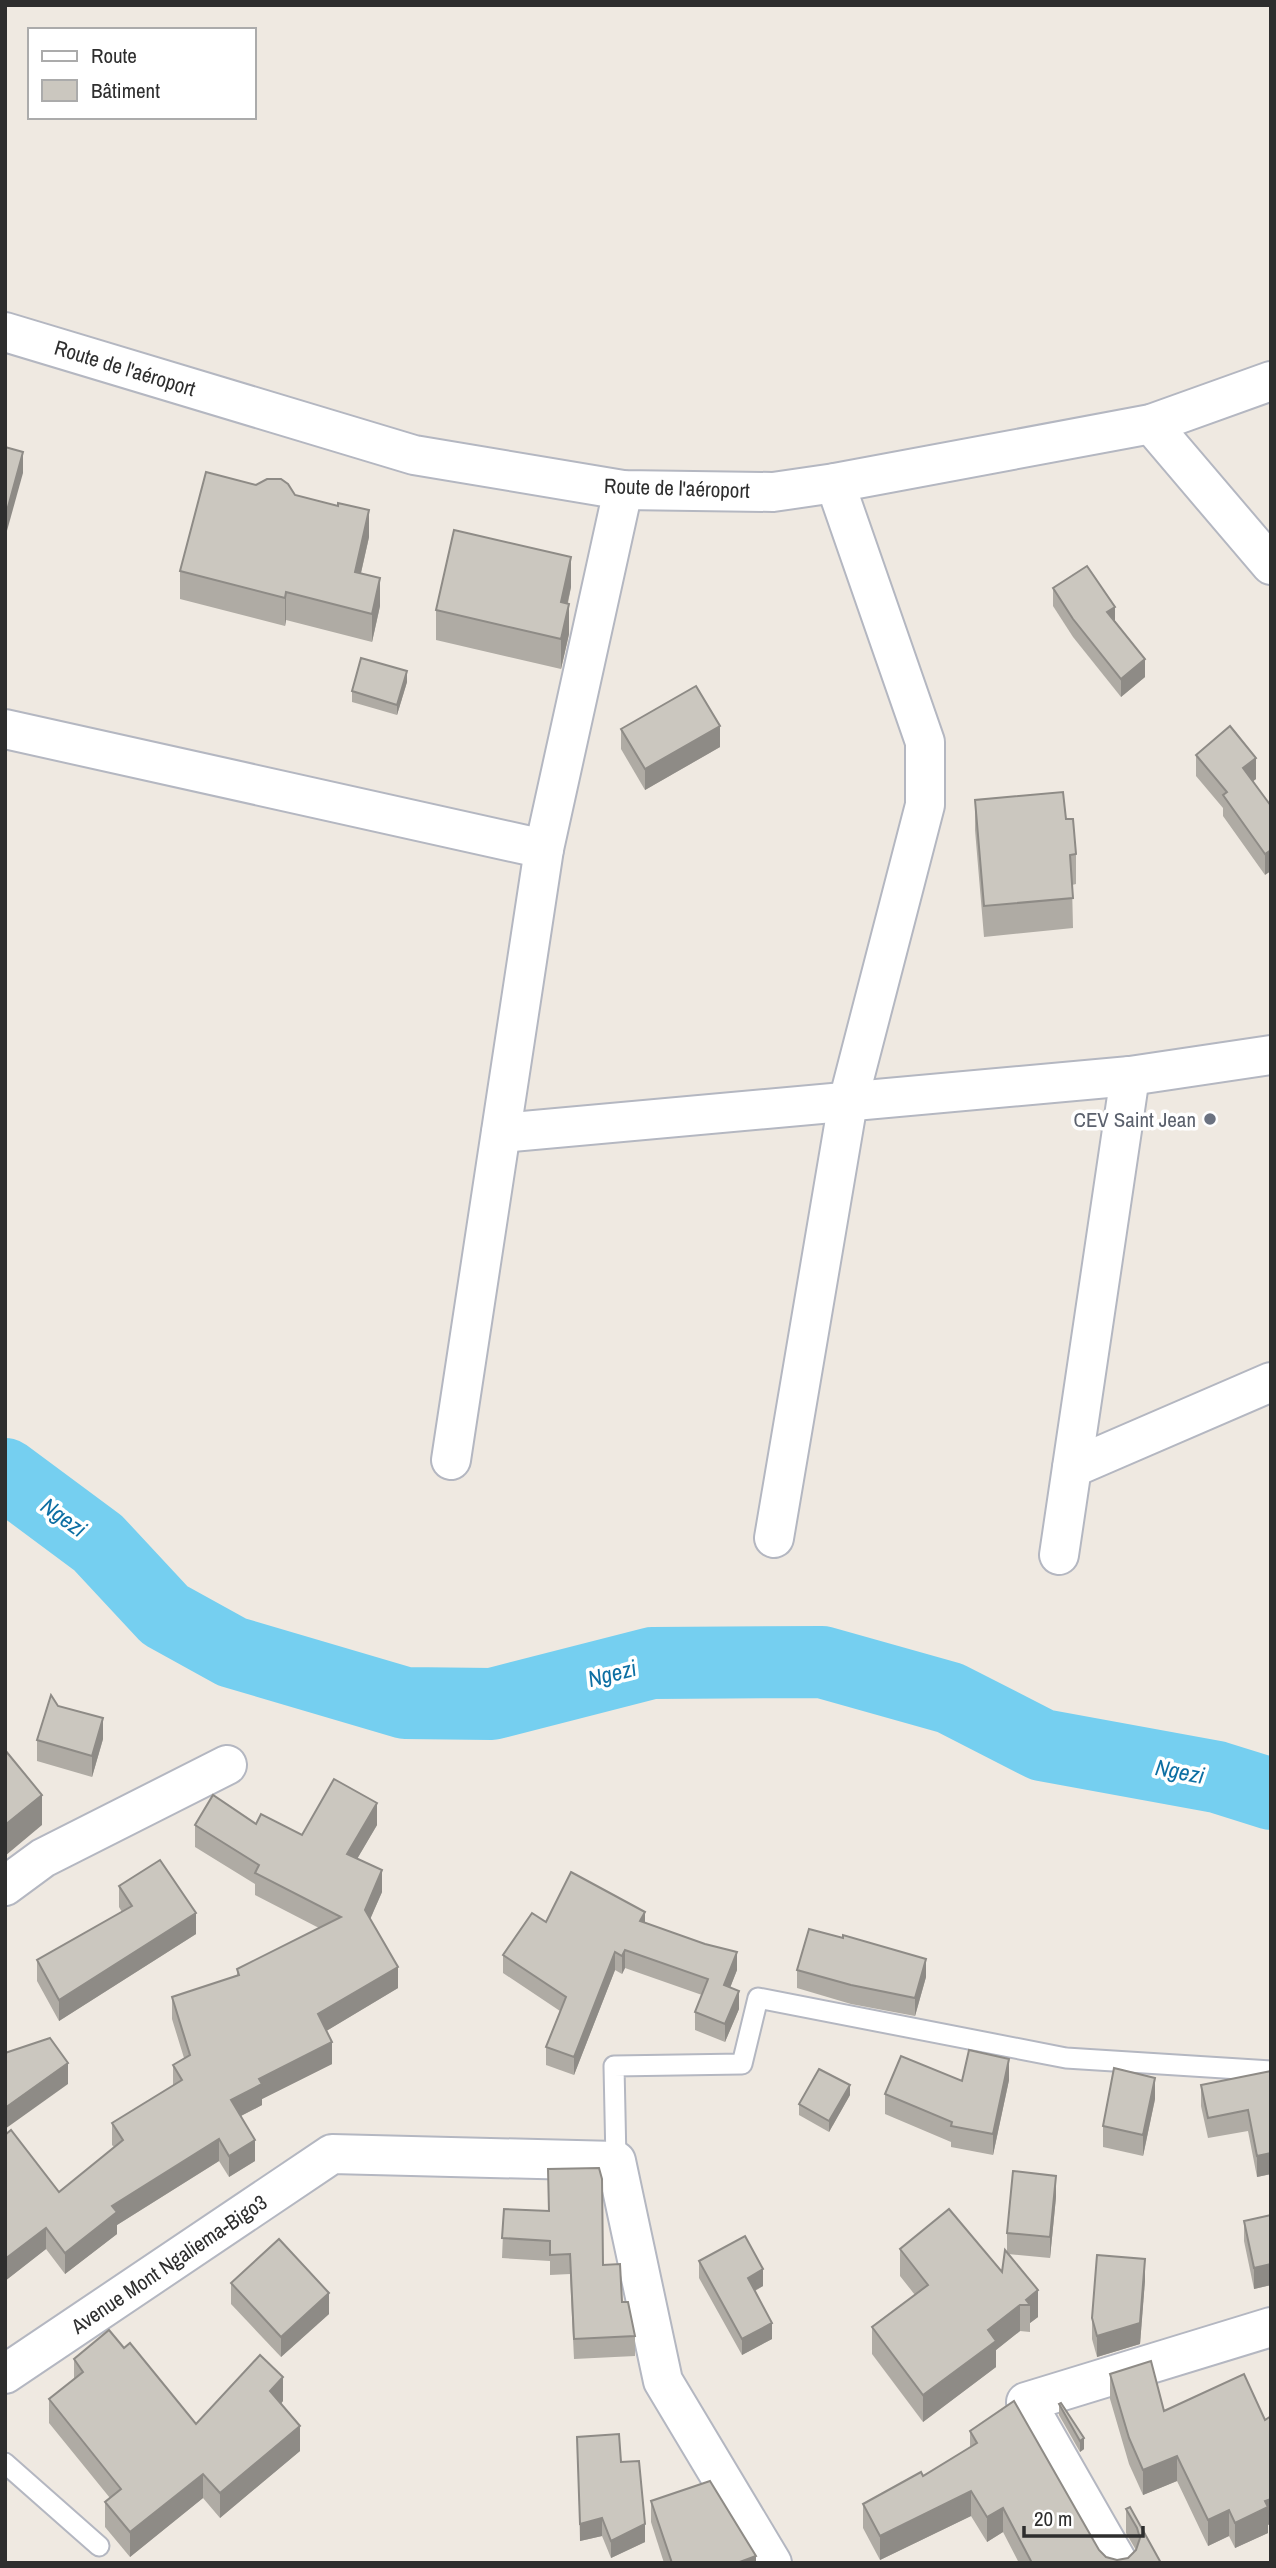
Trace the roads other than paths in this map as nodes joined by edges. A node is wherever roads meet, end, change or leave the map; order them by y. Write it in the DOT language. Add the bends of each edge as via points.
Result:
graph roads {
  1 [pos="5,332"];
  2 [pos="1271,380"];
  3 [pos="1152,424"];
  4 [pos="835,483"];
  5 [pos="622,490"];
  6 [pos="1271,565"];
  7 [pos="5,729"];
  8 [pos="544,849"];
  9 [pos="1271,1055"];
  10 [pos="1130,1076"];
  11 [pos="848,1102"];
  12 [pos="500,1133"];
  13 [pos="1271,1382"];
  14 [pos="451,1460"];
  15 [pos="1072,1468"];
  16 [pos="774,1538"];
  17 [pos="1059,1555"];
  18 [pos="227,1765"];
  19 [pos="5,1886"];
  20 [pos="1271,2071"];
  21 [pos="616,2161"];
  22 [pos="1271,2327"];
  23 [pos="5,2374"];
  24 [pos="5,2463"];
  25 [pos="99,2546"];
  26 [pos="772,2563"];
  27 [pos="1118,2563"];
  1 -- 5 [label="street, Route de l'aéroport" via="414,455"];
  2 -- 3 [label="street, Route de l'aéroport"];
  3 -- 4 [label="street, Route de l'aéroport"];
  3 -- 6 [label="street"];
  4 -- 5 [label="street, Route de l'aéroport" via="773,492"];
  4 -- 11 [label="street" via="925,742 925,805"];
  5 -- 8 [label="street"];
  7 -- 8 [label="street"];
  8 -- 12 [label="street"];
  9 -- 10 [label="street"];
  10 -- 11 [label="street"];
  10 -- 15 [label="street"];
  11 -- 12 [label="street"];
  11 -- 16 [label="street"];
  12 -- 14 [label="street"];
  13 -- 15 [label="street"];
  15 -- 17 [label="street"];
  18 -- 19 [label="street" via="43,1858"];
  20 -- 21 [label="lane" via="1066,2058 758,1998 742,2064 614,2066"];
  21 -- 23 [label="street, Avenue Mont Ngaliema-Bigo3" via="332,2154"];
  21 -- 26 [label="street" via="663,2381"];
  22 -- 27 [label="street" via="1026,2402"];
  24 -- 25 [label="lane"];
}
